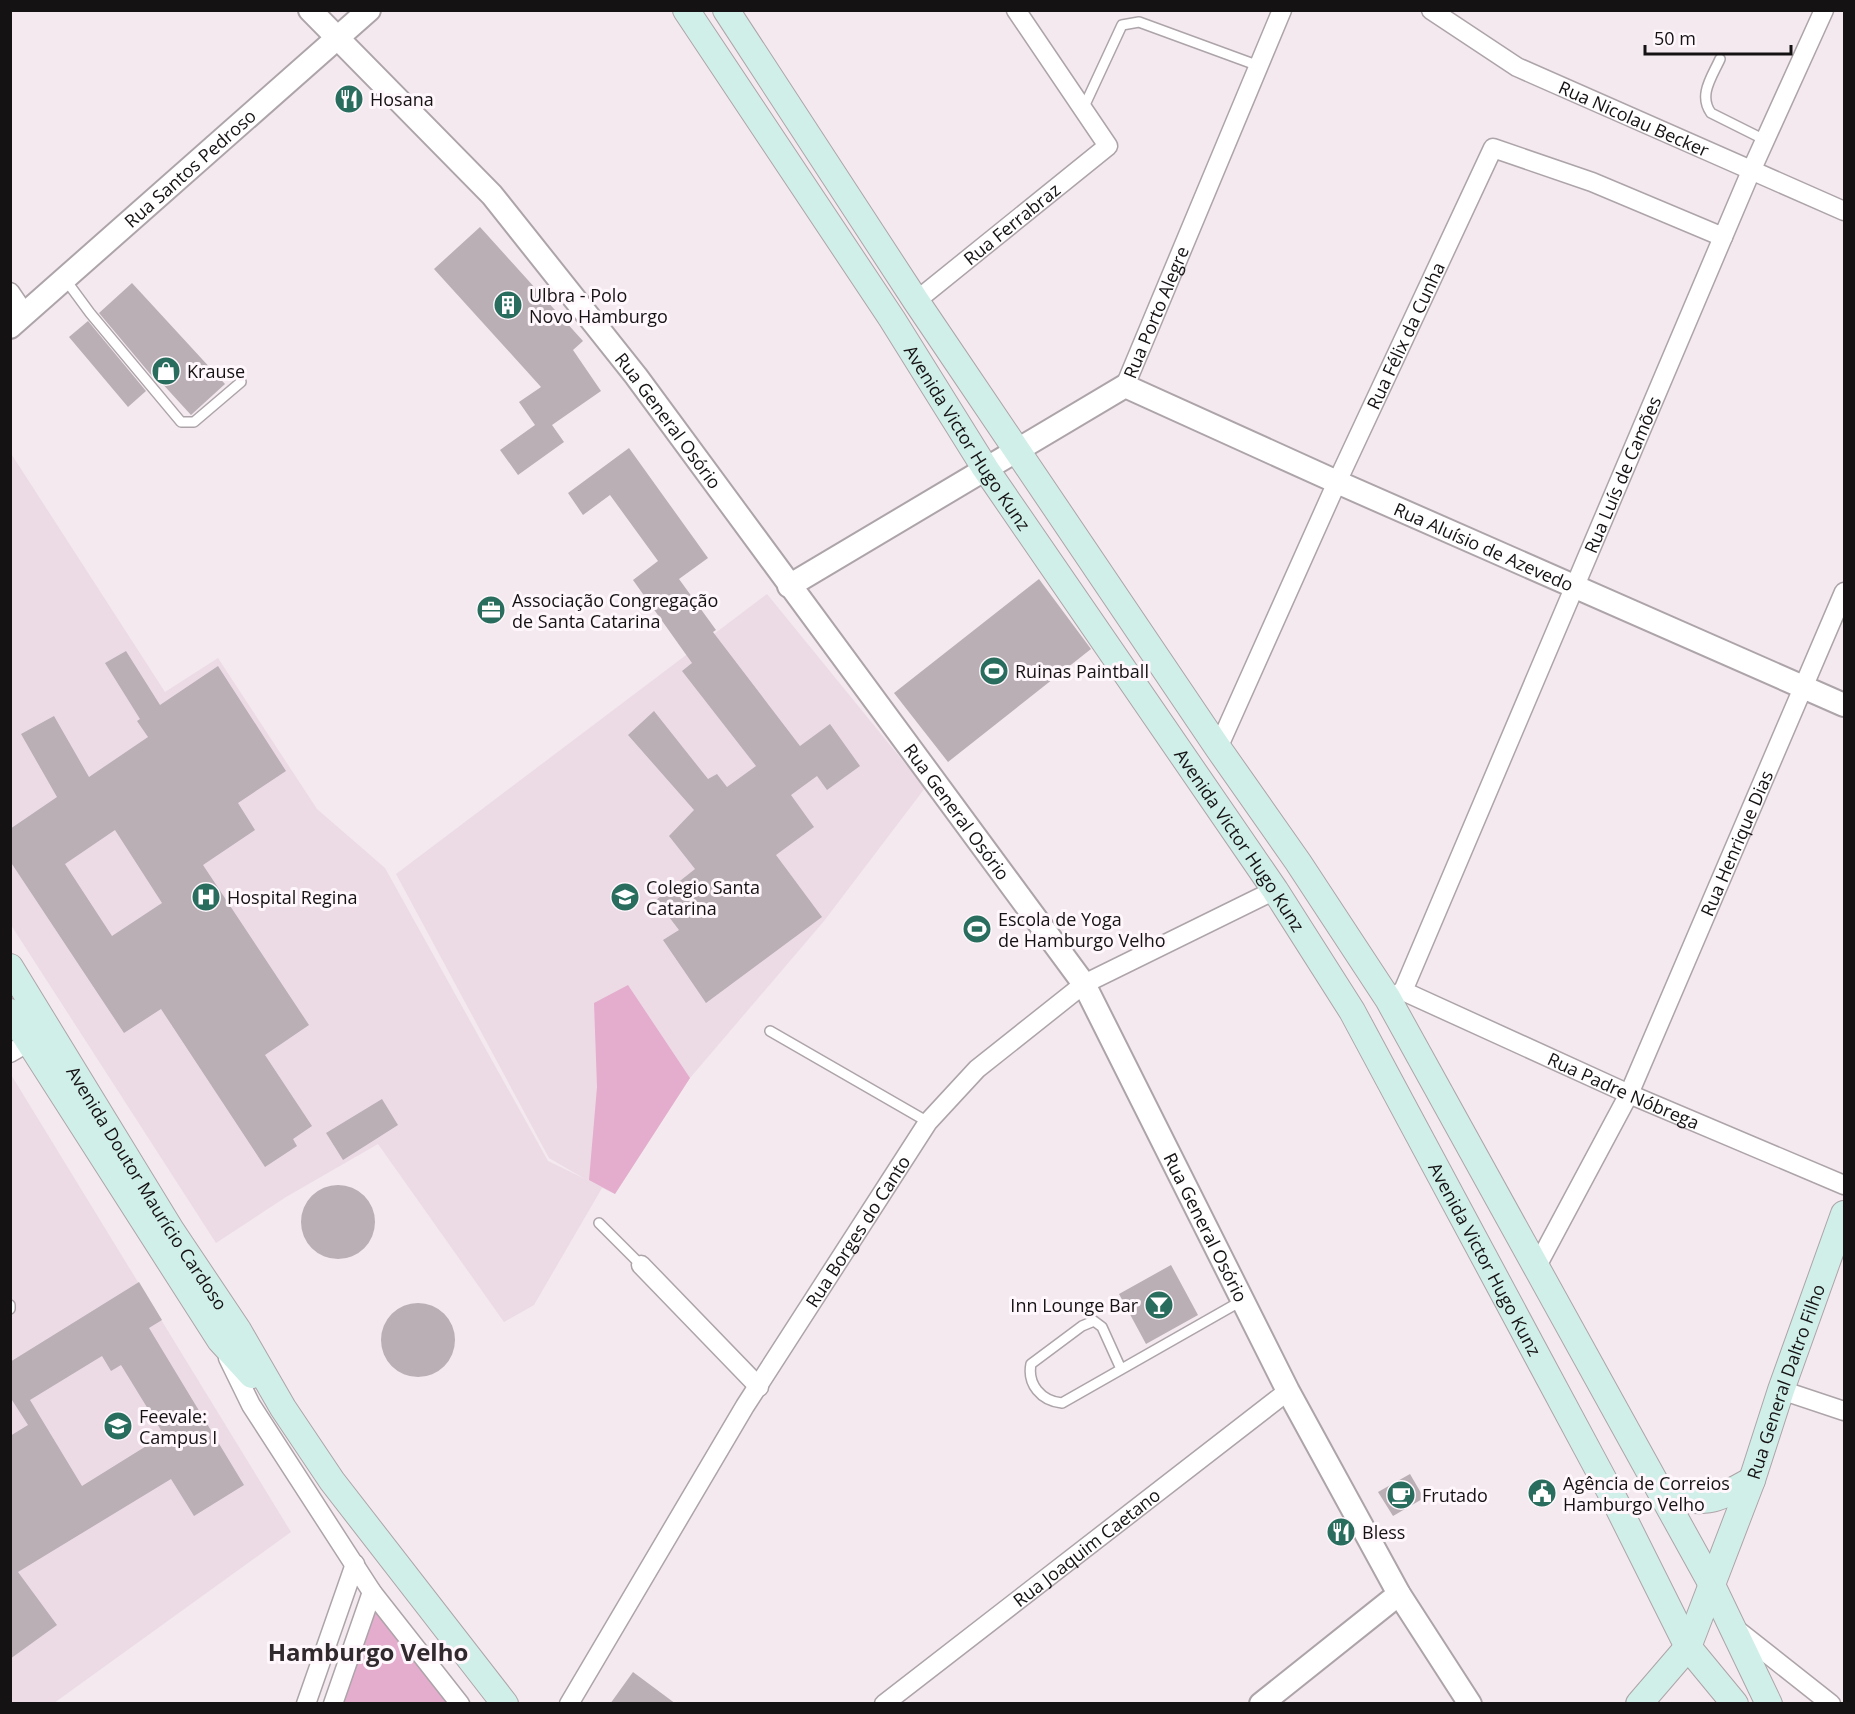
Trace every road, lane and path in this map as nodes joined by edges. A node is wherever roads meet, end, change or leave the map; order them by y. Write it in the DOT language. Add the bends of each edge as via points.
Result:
graph roads {
  1 [pos="310,10"];
  2 [pos="369,10"];
  3 [pos="686,10"];
  4 [pos="726,10"];
  5 [pos="1016,10"];
  6 [pos="1282,10"];
  7 [pos="1431,10"];
  8 [pos="1824,10"];
  9 [pos="336,39"];
  10 [pos="1720,59"];
  11 [pos="1259,66"];
  12 [pos="1083,109"];
  13 [pos="1765,140"];
  14 [pos="1751,171"];
  15 [pos="1845,211"];
  16 [pos="1724,237"];
  17 [pos="65,278"];
  18 [pos="10,292"];
  19 [pos="916,301"];
  20 [pos="18,321"];
  21 [pos="241,382"];
  22 [pos="1125,386"];
  23 [pos="1018,449"];
  24 [pos="986,468"];
  25 [pos="1337,483"];
  26 [pos="789,585"];
  27 [pos="1576,588"];
  28 [pos="1845,592"];
  29 [pos="1805,688"];
  30 [pos="1845,705"];
  31 [pos="1218,748"];
  32 [pos="1275,891"];
  33 [pos="10,966"];
  34 [pos="1084,984"];
  35 [pos="1396,995"];
  36 [pos="19,1011"];
  37 [pos="770,1031"];
  38 [pos="20,1048"];
  39 [pos="59,1067"];
  40 [pos="1629,1094"];
  41 [pos="928,1122"];
  42 [pos="1845,1185"];
  43 [pos="1845,1214"];
  44 [pos="599,1223"];
  45 [pos="163,1235"];
  46 [pos="641,1265"];
  47 [pos="1537,1266"];
  48 [pos="1243,1300"];
  49 [pos="220,1340"];
  50 [pos="1121,1369"];
  51 [pos="759,1387"];
  52 [pos="1781,1390"];
  53 [pos="1288,1391"];
  54 [pos="283,1408"];
  55 [pos="1845,1411"];
  56 [pos="1752,1480"];
  57 [pos="1661,1492"];
  58 [pos="355,1564"];
  59 [pos="1711,1583"];
  60 [pos="372,1592"];
  61 [pos="1399,1594"];
  62 [pos="1732,1626"];
  63 [pos="1688,1647"];
  64 [pos="306,1704"];
  65 [pos="333,1704"];
  66 [pos="460,1704"];
  67 [pos="505,1704"];
  68 [pos="569,1704"];
  69 [pos="884,1704"];
  70 [pos="1262,1704"];
  71 [pos="1470,1704"];
  72 [pos="1639,1704"];
  73 [pos="1735,1704"];
  74 [pos="1769,1704"];
  75 [pos="1831,1704"];
  1 -- 9 [label="street, Rua General Osório"];
  2 -- 9 [label="street, Rua Santos Pedroso"];
  3 -- 24 [label="main road, Avenida Victor Hugo Kunz" via="892,319"];
  4 -- 19 [label="main road, Avenida Victor Hugo Kunz"];
  5 -- 12 [label="street"];
  6 -- 11 [label="street, Rua Porto Alegre"];
  7 -- 14 [label="street, Rua Nicolau Becker" via="1517,67"];
  8 -- 13 [label="street, Rua Luís de Camões"];
  9 -- 17 [label="street, Rua Santos Pedroso"];
  9 -- 26 [label="street, Rua General Osório" via="492,195 636,376"];
  10 -- 13 [label="lane" via="1704,97 1706,105 1711,113"];
  11 -- 12 [label="lane" via="1139,22 1122,25"];
  11 -- 22 [label="street, Rua Porto Alegre"];
  12 -- 19 [label="street, Rua Ferrabraz" via="1108,146"];
  13 -- 14 [label="street, Rua Luís de Camões"];
  14 -- 15 [label="street, Rua Nicolau Becker"];
  14 -- 16 [label="street, Rua Luís de Camões"];
  16 -- 25 [label="street, Rua Félix da Cunha" via="1592,182 1493,148"];
  16 -- 27 [label="street, Rua Luís de Camões"];
  17 -- 20 [label="street, Rua Santos Pedroso"];
  17 -- 21 [label="lane" via="181,422 194,422"];
  18 -- 20 [label="street"];
  19 -- 23 [label="main road, Avenida Victor Hugo Kunz"];
  22 -- 23 [label="street, Rua Porto Alegre"];
  22 -- 25 [label="street, Rua Aluísio de Azevedo"];
  23 -- 24 [label="street, Rua Porto Alegre"];
  23 -- 31 [label="main road, Avenida Victor Hugo Kunz"];
  24 -- 26 [label="street, Rua Porto Alegre"];
  24 -- 32 [label="main road, Avenida Victor Hugo Kunz"];
  25 -- 27 [label="street, Rua Aluísio de Azevedo"];
  25 -- 31 [label="street, Rua Félix da Cunha"];
  26 -- 34 [label="street, Rua General Osório"];
  27 -- 29 [label="street, Rua Aluísio de Azevedo"];
  27 -- 35 [label="street, Rua Luís de Camões"];
  28 -- 29 [label="street, Rua Henrique Dias"];
  29 -- 30 [label="street, Rua Aluísio de Azevedo"];
  29 -- 40 [label="street, Rua Henrique Dias"];
  31 -- 35 [label="main road, Avenida Victor Hugo Kunz"];
  32 -- 34 [label="street, Rua Borges do Canto"];
  32 -- 63 [label="main road, Avenida Victor Hugo Kunz" via="1358,1021 1614,1499"];
  33 -- 36 [label="main road, Avenida Doutor Maurício Cardoso"];
  34 -- 41 [label="street, Rua Borges do Canto" via="977,1070"];
  34 -- 48 [label="street, Rua General Osório"];
  35 -- 40 [label="street, Rua Padre Nóbrega"];
  35 -- 47 [label="main road, Avenida Victor Hugo Kunz"];
  36 -- 38 [label="main road, Avenida Doutor Maurício Cardoso"];
  36 -- 39 [label="main road, Avenida Doutor Maurício Cardoso"];
  37 -- 41 [label="lane"];
  38 -- 39 [label="main road, Avenida Doutor Maurício Cardoso"];
  39 -- 45 [label="main road, Avenida Doutor Maurício Cardoso"];
  40 -- 42 [label="street, Rua Padre Nóbrega"];
  40 -- 47 [label="street, Rua Henrique Dias"];
  41 -- 51 [label="street, Rua Borges do Canto"];
  43 -- 52 [label="main road, Rua General Daltro Filho"];
  44 -- 46 [label="lane"];
  45 -- 49 [label="main road, Avenida Doutor Maurício Cardoso"];
  45 -- 54 [label="main road, Avenida Doutor Maurício Cardoso" via="238,1330"];
  46 -- 51 [label="street"];
  47 -- 57 [label="main road, Avenida Victor Hugo Kunz"];
  48 -- 50 [label="lane"];
  48 -- 53 [label="street, Rua General Osório"];
  49 -- 54 [label="main road, Avenida Doutor Maurício Cardoso"];
  49 -- 58 [label="street" via="251,1405"];
  50 -- 50 [label="lane" via="1102,1327 1094,1321 1031,1364 1029,1373 1043,1398 1062,1403"];
  51 -- 68 [label="street, Rua Borges do Canto"];
  52 -- 55 [label="street"];
  52 -- 56 [label="main road, Rua General Daltro Filho"];
  53 -- 61 [label="street, Rua General Osório"];
  53 -- 69 [label="street, Rua Joaquim Caetano"];
  54 -- 67 [label="main road, Avenida Doutor Maurício Cardoso" via="359,1517"];
  56 -- 57 [label="main road" via="1718,1499 1690,1501"];
  56 -- 59 [label="main road, Rua General Daltro Filho"];
  57 -- 59 [label="main road, Avenida Victor Hugo Kunz"];
  58 -- 60 [label="street"];
  58 -- 64 [label="street"];
  59 -- 62 [label="main road, Avenida Victor Hugo Kunz"];
  59 -- 63 [label="main road, Rua General Daltro Filho"];
  60 -- 65 [label="street"];
  60 -- 66 [label="street"];
  61 -- 70 [label="street"];
  61 -- 71 [label="street, Rua General Osório"];
  62 -- 74 [label="main road, Avenida Victor Hugo Kunz"];
  62 -- 75 [label="street"];
  63 -- 72 [label="main road, Rua General Daltro Filho"];
  63 -- 73 [label="main road, Avenida Victor Hugo Kunz"];
}
